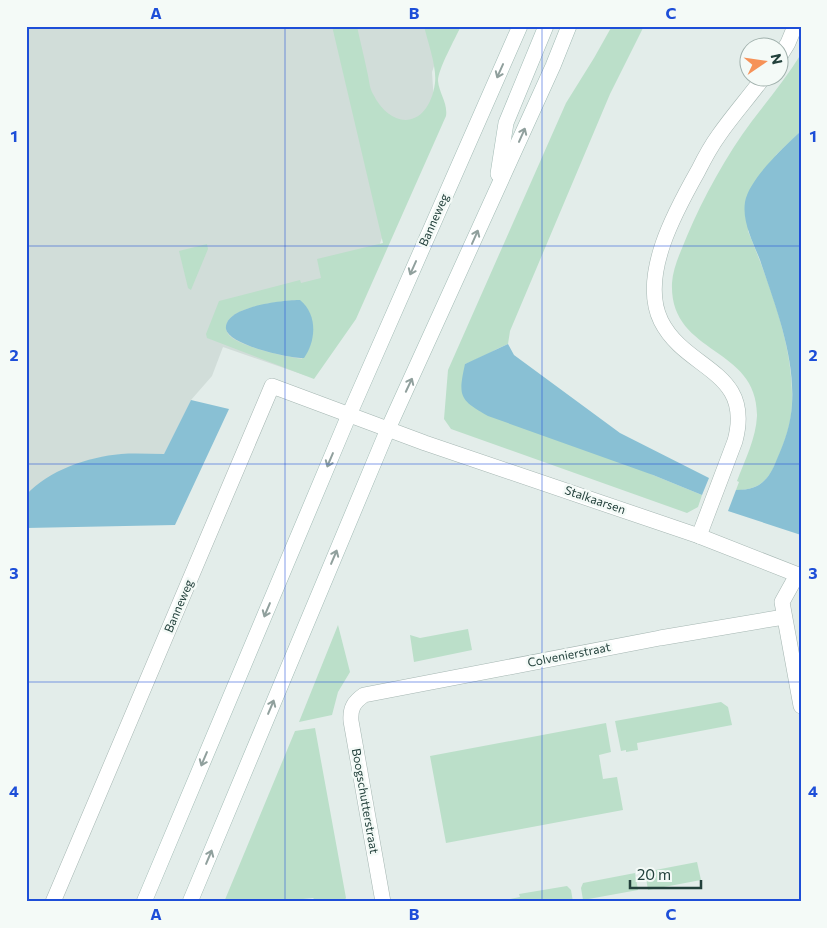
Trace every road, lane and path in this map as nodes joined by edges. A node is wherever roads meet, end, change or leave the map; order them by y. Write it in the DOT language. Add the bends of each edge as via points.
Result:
graph roads {
  1 [pos="520,26"];
  2 [pos="546,26"];
  3 [pos="569,26"];
  4 [pos="795,26"];
  5 [pos="790,38"];
  6 [pos="755,88"];
  7 [pos="494,195"];
  8 [pos="349,415"];
  9 [pos="388,429"];
  10 [pos="699,536"];
  11 [pos="799,576"];
  12 [pos="784,617"];
  13 [pos="356,701"];
  14 [pos="801,706"];
  15 [pos="54,902"];
  16 [pos="144,902"];
  17 [pos="190,902"];
  18 [pos="383,902"];
  1 -- 8 [label="street, Banneweg, one-way"];
  2 -- 7 [label="street" via="506,123"];
  7 -- 3 [label="street, one-way"];
  4 -- 5 [label="street"];
  6 -- 10 [label="street" via="718,136 690,184 670,226 656,271 656,305 664,326 677,344 727,384 736,402 738,428"];
  9 -- 7 [label="street, one-way"];
  8 -- 9 [label="street, Banneweg"];
  8 -- 15 [label="street, Banneweg" via="272,386"];
  8 -- 16 [label="street, Banneweg, one-way"];
  9 -- 10 [label="street, Stalkaarsen"];
  17 -- 9 [label="street, one-way"];
  10 -- 11 [label="street, Stalkaarsen"];
  11 -- 12 [label="street" via="782,602"];
  12 -- 13 [label="street, Colvenierstraat" via="374,692"];
  12 -- 14 [label="street"];
  13 -- 18 [label="street, Boogschutterstraat" via="351,721"];
}
